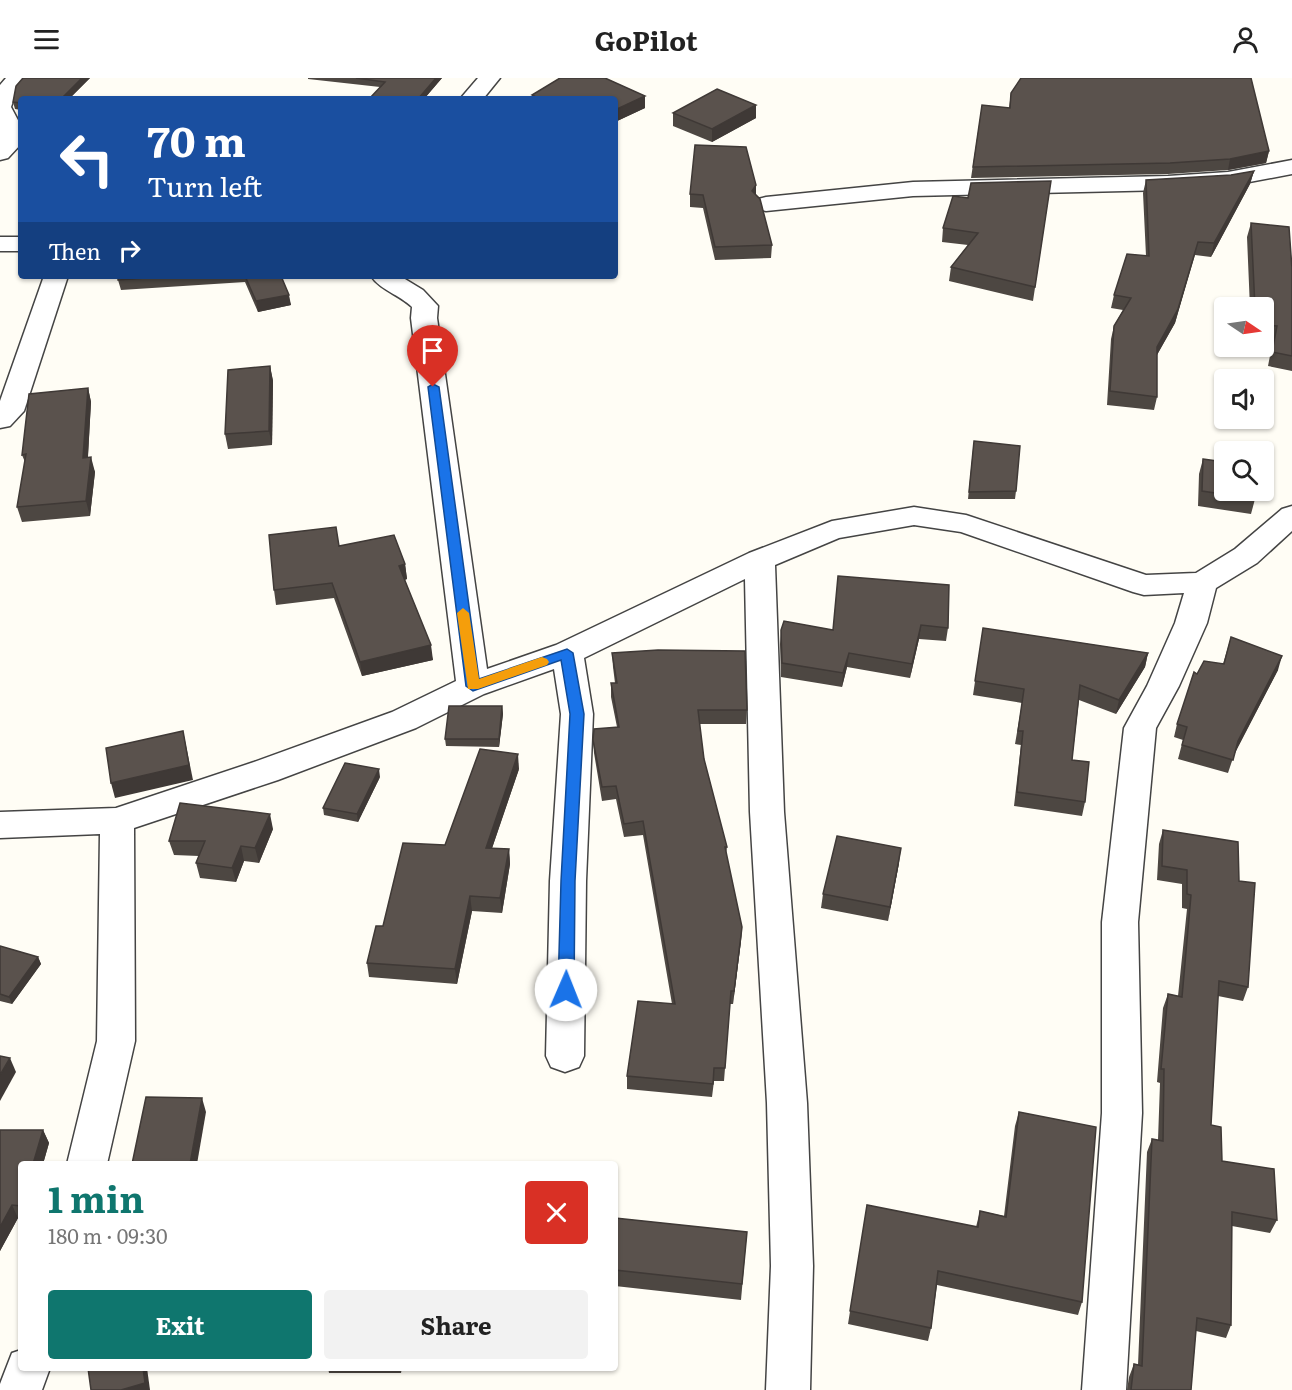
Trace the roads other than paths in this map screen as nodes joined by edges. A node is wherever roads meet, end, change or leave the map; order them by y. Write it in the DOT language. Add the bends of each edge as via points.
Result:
graph roads {
  1 [pos="17,78"];
  2 [pos="489,78"];
  3 [pos="474,96"];
  4 [pos="12,146"];
  5 [pos="1292,167"];
  6 [pos="766,204"];
  7 [pos="0,244"];
  8 [pos="18,244"];
  9 [pos="55,279"];
  10 [pos="388,279"];
  11 [pos="0,420"];
  12 [pos="1292,515"];
  13 [pos="760,560"];
  14 [pos="1202,583"];
  15 [pos="567,653"];
  16 [pos="473,686"];
  17 [pos="117,821"];
  18 [pos="0,825"];
  19 [pos="565,1056"];
  20 [pos="88,1161"];
  21 [pos="27,1371"];
  22 [pos="20,1390"];
  23 [pos="788,1390"];
  24 [pos="1104,1390"];
  1 -- 4 [label="street" via="0,106 9,124"];
  2 -- 3 [label="street"];
  5 -- 6 [label="street" via="1228,179 913,189"];
  7 -- 8 [label="street"];
  9 -- 11 [label="street" via="10,411"];
  10 -- 16 [label="street" via="425,306"];
  12 -- 14 [label="street" via="1246,556"];
  13 -- 14 [label="street" via="832,530 914,516 966,524 1144,585"];
  13 -- 15 [label="street"];
  13 -- 23 [label="street" via="767,812 787,1103 792,1266"];
  14 -- 24 [label="street" via="1191,623 1140,728 1120,922 1122,1113"];
  15 -- 16 [label="street"];
  15 -- 19 [label="street" via="577,714 568,881"];
  16 -- 17 [label="street" via="404,720"];
  17 -- 18 [label="street"];
  17 -- 20 [label="street" via="116,1041"];
  21 -- 22 [label="street"];
}
